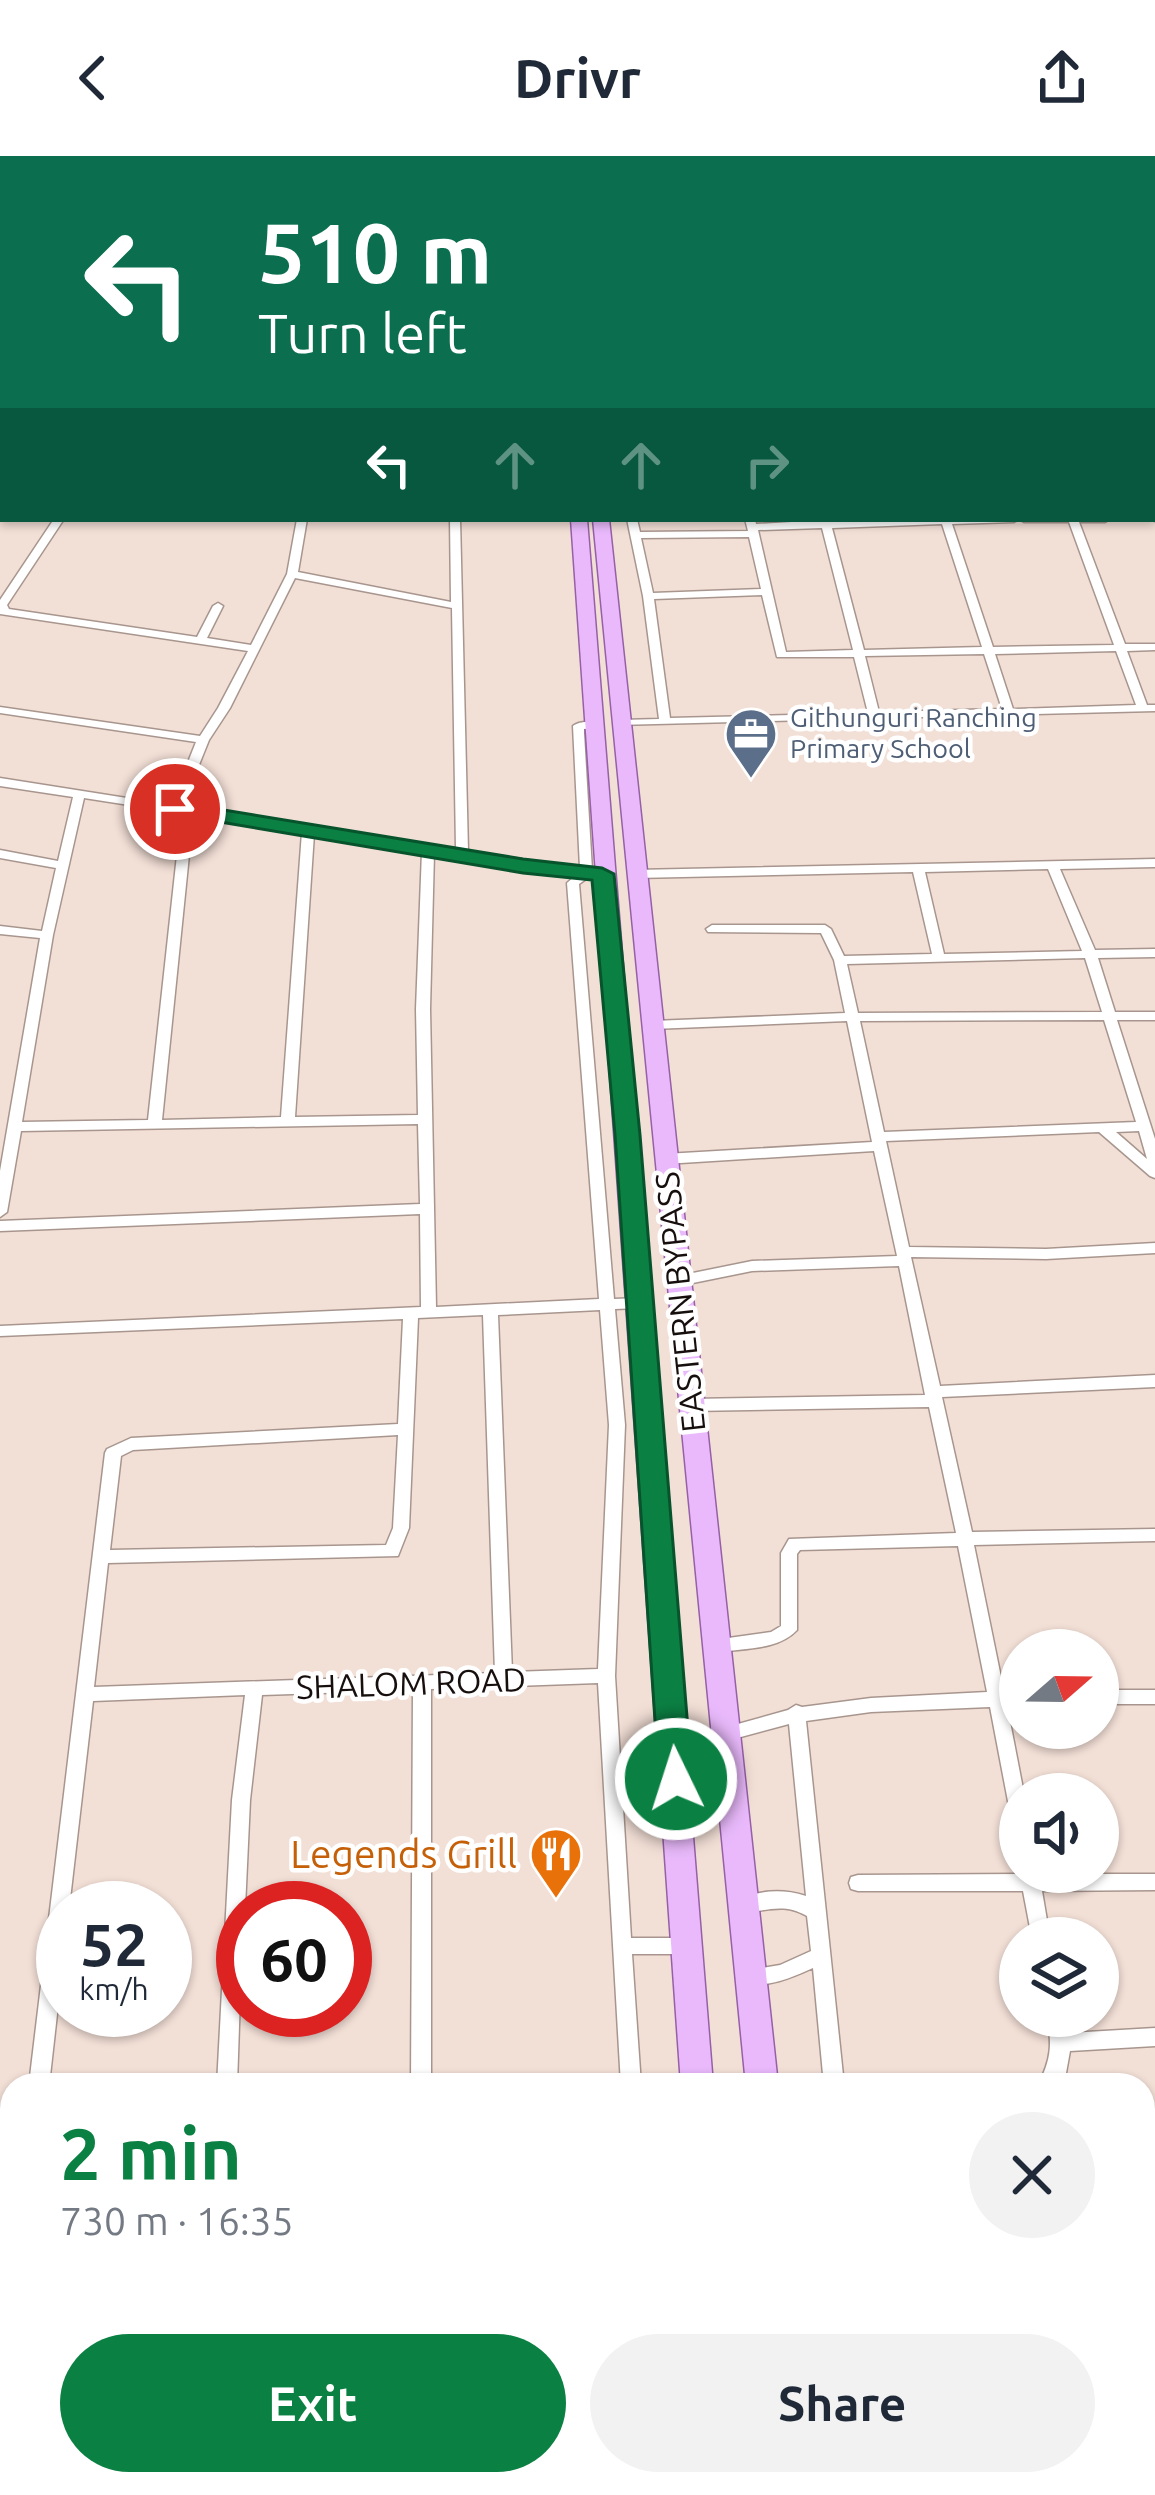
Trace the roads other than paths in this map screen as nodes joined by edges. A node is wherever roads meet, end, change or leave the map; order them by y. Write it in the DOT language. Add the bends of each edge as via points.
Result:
graph roads {
  1 [pos="57,522"];
  2 [pos="301,522"];
  3 [pos="455,522"];
  4 [pos="579,522"];
  5 [pos="601,522"];
  6 [pos="633,522"];
  7 [pos="866,522"];
  8 [pos="947,522"];
  9 [pos="1073,522"];
  10 [pos="826,523"];
  11 [pos="752,527"];
  12 [pos="637,540"];
  13 [pos="604,546"];
  14 [pos="292,574"];
  15 [pos="764,592"];
  16 [pos="648,596"];
  17 [pos="218,606"];
  18 [pos="457,606"];
  19 [pos="200,640"];
  20 [pos="1155,647"];
  21 [pos="253,648"];
  22 [pos="1120,649"];
  23 [pos="992,651"];
  24 [pos="858,653"];
  25 [pos="1149,708"];
  26 [pos="0,710"];
  27 [pos="1008,711"];
  28 [pos="874,712"];
  29 [pos="665,721"];
  30 [pos="608,724"];
  31 [pos="203,740"];
  32 [pos="0,782"];
  33 [pos="79,795"];
  34 [pos="175,809"];
  35 [pos="600,820"];
  36 [pos="631,820"];
  37 [pos="308,831"];
  38 [pos="428,850"];
  39 [pos="0,854"];
  40 [pos="462,854"];
  41 [pos="183,855"];
  42 [pos="1155,863"];
  43 [pos="61,866"];
  44 [pos="1054,867"];
  45 [pos="920,870"];
  46 [pos="594,874"];
  47 [pos="636,874"];
  48 [pos="712,929"];
  49 [pos="0,930"];
  50 [pos="47,935"];
  51 [pos="1155,952"];
  52 [pos="1090,954"];
  53 [pos="939,958"];
  54 [pos="840,960"];
  55 [pos="583,1003"];
  56 [pos="615,1004"];
  57 [pos="1155,1016"];
  58 [pos="856,1017"];
  59 [pos="1108,1018"];
  60 [pos="653,1025"];
  61 [pos="1132,1094"];
  62 [pos="1155,1094"];
  63 [pos="426,1119"];
  64 [pos="288,1122"];
  65 [pos="155,1123"];
  66 [pos="1143,1126"];
  67 [pos="16,1127"];
  68 [pos="1103,1129"];
  69 [pos="879,1142"];
  70 [pos="665,1159"];
  71 [pos="1155,1161"];
  72 [pos="1155,1173"];
  73 [pos="424,1209"];
  74 [pos="0,1212"];
  75 [pos="0,1226"];
  76 [pos="1155,1248"];
  77 [pos="905,1257"];
  78 [pos="678,1281"];
  79 [pos="639,1303"];
  80 [pos="605,1304"];
  81 [pos="490,1310"];
  82 [pos="420,1314"];
  83 [pos="0,1330"];
  84 [pos="1155,1381"];
  85 [pos="932,1396"];
  86 [pos="691,1405"];
  87 [pos="406,1429"];
  88 [pos="1155,1535"];
  89 [pos="965,1539"];
  90 [pos="103,1557"];
  91 [pos="719,1645"];
  92 [pos="999,1660"];
  93 [pos="606,1676"];
  94 [pos="504,1680"];
  95 [pos="422,1684"];
  96 [pos="254,1688"];
  97 [pos="87,1694"];
  98 [pos="1155,1696"];
  99 [pos="1119,1697"];
  100 [pos="999,1700"];
  101 [pos="796,1712"];
  102 [pos="726,1734"];
  103 [pos="999,1878"];
  104 [pos="1119,1881"];
  105 [pos="1155,1882"];
  106 [pos="858,1883"];
  107 [pos="743,1905"];
  108 [pos="816,1911"];
  109 [pos="621,1946"];
  110 [pos="687,1946"];
  111 [pos="821,1955"];
  112 [pos="751,1977"];
  113 [pos="1061,2037"];
  114 [pos="1155,2037"];
  115 [pos="1062,2042"];
  116 [pos="41,2073"];
  117 [pos="228,2073"];
  118 [pos="422,2073"];
  119 [pos="630,2073"];
  120 [pos="696,2073"];
  121 [pos="761,2073"];
  122 [pos="833,2073"];
  123 [pos="1056,2073"];
  1 -- 19 [label="street" via="4,612"];
  2 -- 14 [label="street"];
  3 -- 18 [label="street"];
  4 -- 30 [label="main road, EASTERN BYPASS"];
  5 -- 13 [label="main road, EASTERN BYPASS"];
  6 -- 12 [label="street"];
  7 -- 10 [label="street"];
  8 -- 23 [label="street"];
  9 -- 22 [label="street"];
  10 -- 11 [label="street"];
  10 -- 24 [label="street"];
  11 -- 12 [label="street"];
  11 -- 15 [label="street"];
  12 -- 13 [label="street"];
  12 -- 16 [label="street"];
  13 -- 30 [label="main road, EASTERN BYPASS"];
  14 -- 18 [label="street"];
  14 -- 21 [label="street"];
  15 -- 16 [label="street"];
  15 -- 24 [label="street" via="781,655"];
  16 -- 29 [label="street"];
  17 -- 19 [label="street"];
  18 -- 40 [label="street"];
  19 -- 21 [label="street"];
  20 -- 22 [label="street"];
  21 -- 31 [label="street"];
  22 -- 23 [label="street"];
  22 -- 25 [label="street"];
  23 -- 24 [label="street"];
  23 -- 27 [label="street"];
  24 -- 28 [label="street"];
  25 -- 27 [label="street"];
  26 -- 31 [label="street"];
  27 -- 28 [label="street"];
  28 -- 29 [label="street"];
  29 -- 30 [label="street"];
  30 -- 35 [label="main road, EASTERN BYPASS"];
  30 -- 36 [label="main road, EASTERN BYPASS"];
  30 -- 46 [label="street" via="579,726 578,733"];
  31 -- 34 [label="street"];
  32 -- 33 [label="street"];
  33 -- 34 [label="street"];
  33 -- 43 [label="street"];
  34 -- 37 [label="street"];
  35 -- 36 [label="main road"];
  35 -- 46 [label="main road, EASTERN BYPASS"];
  36 -- 47 [label="main road, EASTERN BYPASS"];
  37 -- 38 [label="street"];
  37 -- 64 [label="street"];
  38 -- 40 [label="street"];
  38 -- 63 [label="street"];
  39 -- 43 [label="street"];
  40 -- 46 [label="street"];
  41 -- 65 [label="street"];
  42 -- 44 [label="street"];
  43 -- 50 [label="street"];
  44 -- 45 [label="street"];
  44 -- 52 [label="street"];
  45 -- 47 [label="street"];
  45 -- 53 [label="street"];
  46 -- 55 [label="street" via="573,883"];
  46 -- 56 [label="main road, EASTERN BYPASS"];
  47 -- 60 [label="main road, EASTERN BYPASS"];
  48 -- 54 [label="street" via="825,929"];
  49 -- 50 [label="street"];
  50 -- 67 [label="street"];
  51 -- 52 [label="street"];
  52 -- 53 [label="street"];
  52 -- 59 [label="street"];
  53 -- 54 [label="street"];
  54 -- 58 [label="street"];
  55 -- 56 [label="street"];
  55 -- 80 [label="street"];
  56 -- 79 [label="main road, EASTERN BYPASS"];
  57 -- 59 [label="street"];
  58 -- 59 [label="street"];
  58 -- 60 [label="street"];
  58 -- 69 [label="street"];
  59 -- 61 [label="street"];
  60 -- 70 [label="main road, EASTERN BYPASS"];
  61 -- 62 [label="street"];
  61 -- 66 [label="street"];
  63 -- 64 [label="street"];
  63 -- 73 [label="street"];
  64 -- 65 [label="street"];
  65 -- 67 [label="street"];
  66 -- 68 [label="street"];
  66 -- 71 [label="street"];
  67 -- 74 [label="street"];
  68 -- 69 [label="street"];
  68 -- 72 [label="street"];
  69 -- 70 [label="street"];
  69 -- 77 [label="street"];
  70 -- 78 [label="main road, EASTERN BYPASS"];
  73 -- 75 [label="street"];
  73 -- 82 [label="street"];
  76 -- 77 [label="street"];
  77 -- 78 [label="street" via="752,1266"];
  77 -- 85 [label="street"];
  78 -- 86 [label="main road, EASTERN BYPASS"];
  79 -- 80 [label="street"];
  79 -- 110 [label="main road, EASTERN BYPASS"];
  80 -- 81 [label="street"];
  80 -- 93 [label="street" via="617,1425"];
  81 -- 82 [label="street"];
  81 -- 94 [label="street"];
  82 -- 83 [label="street"];
  82 -- 87 [label="street"];
  84 -- 85 [label="street"];
  85 -- 86 [label="street"];
  85 -- 89 [label="street"];
  86 -- 91 [label="main road, EASTERN BYPASS"];
  87 -- 90 [label="street" via="124,1445 110,1461"];
  87 -- 90 [label="street" via="401,1528 392,1551"];
  88 -- 89 [label="street"];
  89 -- 91 [label="street" via="795,1544 789,1630"];
  89 -- 92 [label="street"];
  90 -- 97 [label="street"];
  91 -- 102 [label="main road, EASTERN BYPASS"];
  93 -- 94 [label="street, SHALOM ROAD"];
  93 -- 109 [label="street"];
  94 -- 95 [label="street, SHALOM ROAD"];
  95 -- 96 [label="street, SHALOM ROAD"];
  95 -- 118 [label="street"];
  96 -- 97 [label="street"];
  96 -- 117 [label="street, SHALOM ROAD"];
  97 -- 116 [label="street"];
  98 -- 99 [label="street"];
  100 -- 101 [label="street"];
  101 -- 102 [label="street"];
  101 -- 108 [label="street"];
  102 -- 107 [label="main road, EASTERN BYPASS"];
  103 -- 106 [label="street"];
  104 -- 105 [label="street"];
  107 -- 108 [label="street" via="794,1898"];
  107 -- 112 [label="main road, EASTERN BYPASS"];
  108 -- 111 [label="street"];
  109 -- 110 [label="street"];
  109 -- 119 [label="street"];
  110 -- 120 [label="main road, EASTERN BYPASS"];
  111 -- 112 [label="street"];
  111 -- 122 [label="street"];
  112 -- 121 [label="main road, EASTERN BYPASS"];
  113 -- 115 [label="street"];
  114 -- 115 [label="street"];
  115 -- 123 [label="street"];
}
